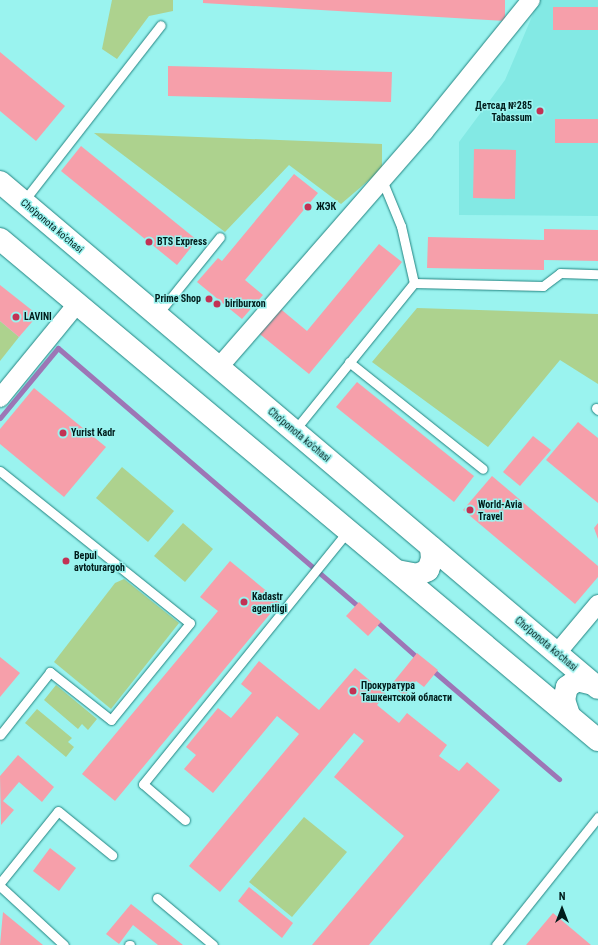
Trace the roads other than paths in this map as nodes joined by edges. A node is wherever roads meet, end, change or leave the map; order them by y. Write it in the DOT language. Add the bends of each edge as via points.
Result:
graph roads {
  1 [pos="531,0"];
  2 [pos="161,25"];
  3 [pos="382,180"];
  4 [pos="0,182"];
  5 [pos="23,202"];
  6 [pos="220,237"];
  7 [pos="0,240"];
  8 [pos="598,274"];
  9 [pos="414,283"];
  10 [pos="77,304"];
  11 [pos="157,315"];
  12 [pos="349,362"];
  13 [pos="219,367"];
  14 [pos="0,398"];
  15 [pos="294,431"];
  16 [pos="483,469"];
  17 [pos="0,471"];
  18 [pos="348,531"];
  19 [pos="431,546"];
  20 [pos="397,571"];
  21 [pos="598,604"];
  22 [pos="557,653"];
  23 [pos="596,686"];
  24 [pos="569,715"];
  25 [pos="0,735"];
  26 [pos="598,740"];
  27 [pos="598,816"];
  28 [pos="185,820"];
  29 [pos="112,856"];
  30 [pos="0,883"];
  31 [pos="0,886"];
  32 [pos="157,898"];
  33 [pos="64,945"];
  34 [pos="213,945"];
  35 [pos="496,945"];
  1 -- 3 [label="street"];
  2 -- 5 [label="lane"];
  3 -- 9 [label="lane" via="401,226"];
  3 -- 13 [label="street"];
  4 -- 5 [label="main road, Cho'ponota ko'chasi"];
  5 -- 11 [label="main road, Cho'ponota ko'chasi"];
  6 -- 11 [label="lane"];
  7 -- 10 [label="main road"];
  8 -- 9 [label="lane" via="560,273 543,286"];
  9 -- 12 [label="lane"];
  10 -- 14 [label="street"];
  10 -- 18 [label="main road"];
  11 -- 13 [label="main road, Cho'ponota ko'chasi"];
  12 -- 15 [label="lane"];
  12 -- 16 [label="lane"];
  13 -- 15 [label="main road, Cho'ponota ko'chasi"];
  15 -- 19 [label="main road, Cho'ponota ko'chasi"];
  17 -- 25 [label="lane" via="190,624 111,720 50,672"];
  18 -- 20 [label="main road"];
  18 -- 28 [label="lane" via="142,784"];
  19 -- 20 [label="main road" via="432,559 428,570 417,575"];
  19 -- 22 [label="main road, Cho'ponota ko'chasi"];
  20 -- 24 [label="main road"];
  21 -- 22 [label="street"];
  22 -- 23 [label="main road, Cho'ponota ko'chasi"];
  23 -- 24 [label="main road" via="577,680 567,687 564,700"];
  24 -- 26 [label="main road"];
  27 -- 35 [label="lane"];
  29 -- 30 [label="lane" via="58,811"];
  31 -- 33 [label="lane"];
  32 -- 34 [label="lane"];
}
